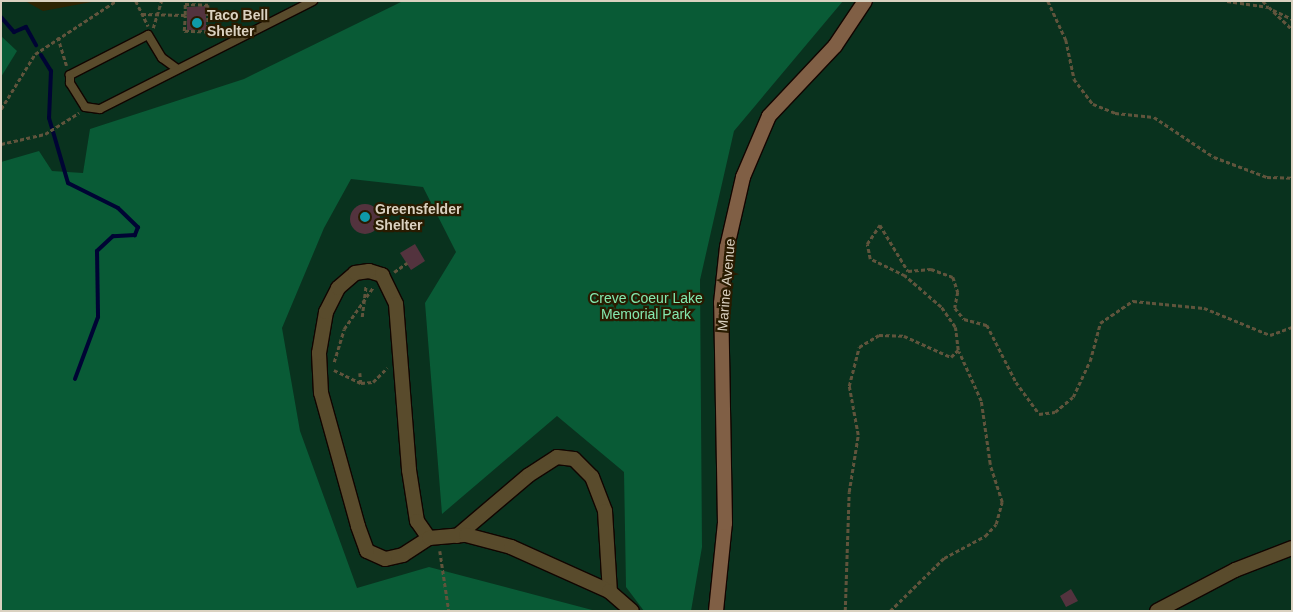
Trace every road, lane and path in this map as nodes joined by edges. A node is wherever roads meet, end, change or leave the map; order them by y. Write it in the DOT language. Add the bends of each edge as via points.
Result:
graph roads {
  1 [pos="116,1"];
  2 [pos="136,1"];
  3 [pos="161,1"];
  4 [pos="313,1"];
  5 [pos="865,1"];
  6 [pos="1048,1"];
  7 [pos="1227,1"];
  8 [pos="1263,1"];
  9 [pos="1269,7"];
  10 [pos="142,14"];
  11 [pos="159,14"];
  12 [pos="186,16"];
  13 [pos="1292,19"];
  14 [pos="1292,29"];
  15 [pos="148,35"];
  16 [pos="58,37"];
  17 [pos="176,68"];
  18 [pos="70,75"];
  19 [pos="85,107"];
  20 [pos="1,109"];
  21 [pos="1,144"];
  22 [pos="1292,178"];
  23 [pos="406,263"];
  24 [pos="369,272"];
  25 [pos="384,279"];
  26 [pos="363,298"];
  27 [pos="362,317"];
  28 [pos="1292,327"];
  29 [pos="958,350"];
  30 [pos="387,368"];
  31 [pos="360,373"];
  32 [pos="360,383"];
  33 [pos="457,536"];
  34 [pos="433,537"];
  35 [pos="1292,548"];
  36 [pos="610,592"];
  37 [pos="449,611"];
  38 [pos="632,611"];
  39 [pos="716,611"];
  40 [pos="845,611"];
  41 [pos="890,611"];
  42 [pos="1157,611"];
  1 -- 16 [label="path"];
  2 -- 10 [label="path"];
  3 -- 11 [label="path"];
  4 -- 17 [label="lane"];
  5 -- 39 [label="main road, Marine Avenue" via="835,46 769,116 743,177 727,247 722,303 725,523"];
  6 -- 22 [label="path" via="1066,40 1074,79 1093,104 1115,113 1154,117 1214,157 1267,177"];
  7 -- 9 [label="path"];
  8 -- 9 [label="path"];
  9 -- 13 [label="path"];
  9 -- 14 [label="path"];
  10 -- 11 [label="path"];
  10 -- 15 [label="path"];
  11 -- 12 [label="path"];
  11 -- 15 [label="path"];
  12 -- 12 [label="path" via="185,4 208,5 208,32 184,31"];
  15 -- 17 [label="lane" via="162,58"];
  15 -- 18 [label="lane"];
  16 -- 18 [label="path"];
  16 -- 20 [label="path" via="34,54"];
  17 -- 19 [label="lane" via="100,109"];
  18 -- 19 [label="lane" via="77,98"];
  19 -- 21 [label="path" via="65,125 45,134"];
  23 -- 25 [label="path"];
  24 -- 25 [label="street"];
  24 -- 26 [label="path"];
  24 -- 34 [label="street" via="355,273 338,288 326,312 319,353 321,393 367,551 385,559 403,555"];
  25 -- 26 [label="path"];
  25 -- 34 [label="street" via="396,304 417,521"];
  26 -- 27 [label="path"];
  26 -- 32 [label="path" via="344,329 333,363 335,372"];
  28 -- 29 [label="path" via="1270,335 1204,308 1133,301 1100,323 1090,361 1073,396 1055,412 1039,414 1016,382 987,325 959,314 954,277 932,269 908,271 880,224 867,244 870,259 905,276 941,307 955,327"];
  29 -- 40 [label="path" via="950,357 904,336 879,335 859,347 850,386 858,435 849,492"];
  29 -- 41 [label="path" via="981,401 990,464 1002,502 996,524 985,536 944,558"];
  30 -- 32 [label="path" via="373,382"];
  31 -- 32 [label="path"];
  33 -- 34 [label="street"];
  33 -- 36 [label="street" via="511,546"];
  33 -- 36 [label="street" via="529,475 557,457 574,459 592,477 605,511"];
  34 -- 37 [label="path"];
  35 -- 42 [label="street" via="1236,570"];
  36 -- 38 [label="street"];
}
